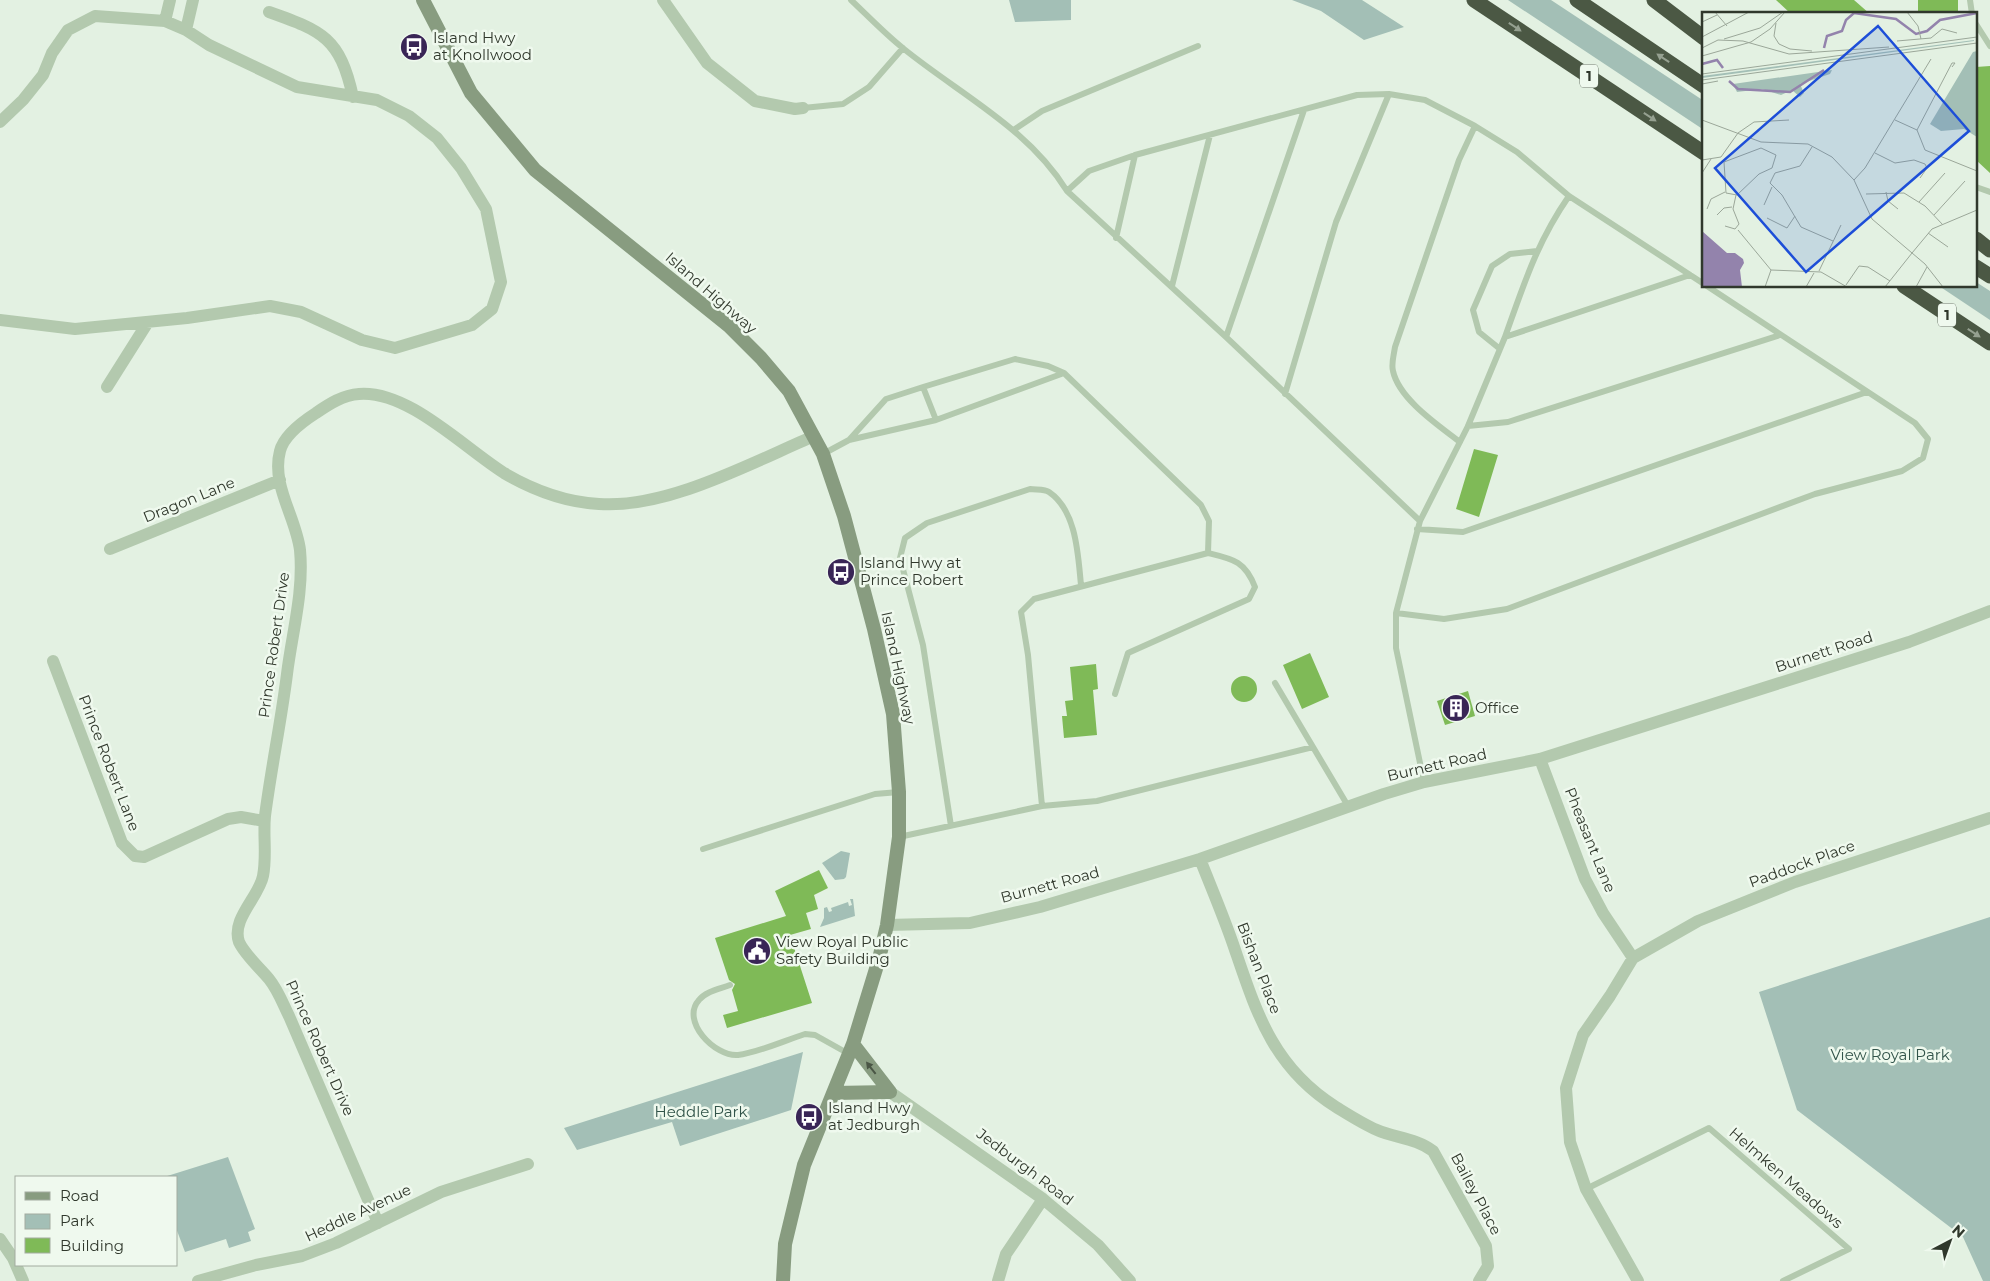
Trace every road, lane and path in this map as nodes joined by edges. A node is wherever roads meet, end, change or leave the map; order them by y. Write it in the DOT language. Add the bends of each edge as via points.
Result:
graph roads {
  1 [pos="170,0"];
  2 [pos="193,0"];
  3 [pos="423,0"];
  4 [pos="663,0"];
  5 [pos="851,0"];
  6 [pos="1474,0"];
  7 [pos="1577,0"];
  8 [pos="1654,0"];
  9 [pos="269,12"];
  10 [pos="165,21"];
  11 [pos="1978,27"];
  12 [pos="186,30"];
  13 [pos="1702,36"];
  14 [pos="1198,46"];
  15 [pos="1990,46"];
  16 [pos="903,48"];
  17 [pos="1702,85"];
  18 [pos="1389,94"];
  19 [pos="353,97"];
  20 [pos="803,108"];
  21 [pos="1304,110"];
  22 [pos="0,122"];
  23 [pos="1475,126"];
  24 [pos="1015,130"];
  25 [pos="1210,135"];
  26 [pos="1702,152"];
  27 [pos="1135,155"];
  28 [pos="1978,188"];
  29 [pos="1067,191"];
  30 [pos="1990,192"];
  31 [pos="1569,196"];
  32 [pos="1116,238"];
  33 [pos="1978,241"];
  34 [pos="1990,250"];
  35 [pos="1537,251"];
  36 [pos="1978,268"];
  37 [pos="1690,275"];
  38 [pos="1990,276"];
  39 [pos="1702,283"];
  40 [pos="1172,286"];
  41 [pos="1710,288"];
  42 [pos="1907,288"];
  43 [pos="0,320"];
  44 [pos="148,322"];
  45 [pos="1780,335"];
  46 [pos="1226,337"];
  47 [pos="1505,337"];
  48 [pos="1990,343"];
  49 [pos="1500,349"];
  50 [pos="1064,373"];
  51 [pos="107,387"];
  52 [pos="923,387"];
  53 [pos="1866,392"];
  54 [pos="1285,394"];
  55 [pos="936,420"];
  56 [pos="1468,426"];
  57 [pos="814,436"];
  58 [pos="849,440"];
  59 [pos="1460,442"];
  60 [pos="823,454"];
  61 [pos="280,480"];
  62 [pos="1420,521"];
  63 [pos="1417,529"];
  64 [pos="110,549"];
  65 [pos="1208,553"];
  66 [pos="1081,586"];
  67 [pos="1990,611"];
  68 [pos="1396,612"];
  69 [pos="53,661"];
  70 [pos="1275,683"];
  71 [pos="1115,694"];
  72 [pos="1313,746"];
  73 [pos="1540,759"];
  74 [pos="1424,782"];
  75 [pos="898,792"];
  76 [pos="1042,806"];
  77 [pos="1348,806"];
  78 [pos="1990,818"];
  79 [pos="264,820"];
  80 [pos="951,826"];
  81 [pos="899,837"];
  82 [pos="703,850"];
  83 [pos="1200,859"];
  84 [pos="887,925"];
  85 [pos="1633,958"];
  86 [pos="730,985"];
  87 [pos="851,1049"];
  88 [pos="890,1092"];
  89 [pos="834,1093"];
  90 [pos="1377,1130"];
  91 [pos="528,1164"];
  92 [pos="1586,1189"];
  93 [pos="1043,1199"];
  94 [pos="378,1223"];
  95 [pos="0,1239"];
  96 [pos="15,1263"];
  97 [pos="16,1266"];
  98 [pos="23,1281"];
  99 [pos="198,1281"];
  100 [pos="783,1281"];
  101 [pos="998,1281"];
  102 [pos="1130,1281"];
  103 [pos="1479,1281"];
  104 [pos="1638,1281"];
  105 [pos="1783,1281"];
  1 -- 10 [label="street"];
  2 -- 12 [label="street"];
  3 -- 57 [label="main road, Island Highway" via="471,94 535,170 729,326 788,391"];
  4 -- 20 [label="street" via="707,63 748,96 755,101"];
  5 -- 16 [label="lane"];
  6 -- 26 [label="highway, 1, one-way"];
  17 -- 7 [label="highway, one-way"];
  8 -- 13 [label="highway"];
  9 -- 19 [label="street" via="311,27 333,46 347,70"];
  10 -- 12 [label="street"];
  10 -- 22 [label="street" via="95,16 68,30 52,53 43,75 24,100"];
  11 -- 15 [label="lane"];
  12 -- 19 [label="street" via="209,46 297,87"];
  14 -- 24 [label="lane" via="1042,111"];
  16 -- 20 [label="lane" via="869,87 842,104"];
  16 -- 24 [label="lane"];
  18 -- 21 [label="lane" via="1357,95"];
  18 -- 23 [label="lane" via="1425,100"];
  18 -- 54 [label="lane" via="1336,222"];
  19 -- 44 [label="street" via="377,100 409,116 437,138 461,168 486,209 501,282 492,309 472,325 395,348 362,340 302,312 270,306"];
  21 -- 25 [label="lane"];
  21 -- 46 [label="lane"];
  23 -- 31 [label="lane" via="1517,152"];
  23 -- 59 [label="lane" via="1459,160 1398,338 1392,370 1401,390"];
  24 -- 29 [label="lane" via="1054,170"];
  25 -- 27 [label="lane"];
  25 -- 40 [label="lane"];
  27 -- 29 [label="lane" via="1089,171"];
  27 -- 32 [label="lane"];
  28 -- 30 [label="lane"];
  29 -- 32 [label="lane"];
  31 -- 35 [label="lane" via="1548,226"];
  31 -- 37 [label="lane"];
  32 -- 40 [label="lane"];
  33 -- 34 [label="highway"];
  35 -- 47 [label="lane"];
  35 -- 49 [label="lane" via="1510,254 1492,266 1473,310 1479,332"];
  36 -- 38 [label="highway"];
  37 -- 39 [label="lane"];
  37 -- 47 [label="lane"];
  40 -- 46 [label="lane"];
  41 -- 45 [label="lane"];
  42 -- 48 [label="highway, 1, one-way"];
  43 -- 44 [label="street" via="75,329"];
  44 -- 51 [label="street"];
  45 -- 53 [label="lane"];
  45 -- 56 [label="lane" via="1508,422"];
  46 -- 54 [label="lane"];
  47 -- 49 [label="lane"];
  49 -- 56 [label="lane"];
  50 -- 52 [label="lane" via="1015,358"];
  50 -- 55 [label="lane"];
  50 -- 65 [label="lane" via="1202,504 1209,522"];
  52 -- 55 [label="lane"];
  52 -- 58 [label="lane" via="886,399"];
  53 -- 63 [label="lane" via="1463,532"];
  53 -- 68 [label="lane" via="1915,423 1928,439 1923,458 1902,471 1815,494 1507,609 1444,619"];
  54 -- 62 [label="lane"];
  55 -- 58 [label="lane"];
  56 -- 59 [label="lane"];
  57 -- 60 [label="main road, Island Highway"];
  57 -- 61 [label="street, Prince Robert Drive" via="665,496 601,504 568,500 531,488 408,406 362,393 333,402 294,430 280,450"];
  58 -- 60 [label="lane"];
  59 -- 62 [label="lane"];
  60 -- 75 [label="main road, Island Highway" via="844,516 874,628 893,714"];
  61 -- 64 [label="street, Dragon Lane"];
  61 -- 79 [label="street, Prince Robert Drive" via="299,545 300,597"];
  62 -- 63 [label="lane"];
  63 -- 68 [label="lane"];
  65 -- 66 [label="lane"];
  65 -- 71 [label="lane" via="1234,559 1249,572 1255,587 1249,599 1128,653"];
  66 -- 76 [label="lane" via="1034,599 1020,612 1028,655"];
  66 -- 80 [label="lane" via="1075,532 1060,503 1048,491 1030,489 927,523 905,538 900,558 923,645"];
  67 -- 73 [label="street, Burnett Road" via="1909,642"];
  68 -- 74 [label="lane" via="1396,648"];
  69 -- 79 [label="street, Prince Robert Lane" via="122,843 135,856 144,858 228,819"];
  70 -- 72 [label="lane"];
  72 -- 76 [label="lane" via="1097,800"];
  72 -- 77 [label="lane"];
  73 -- 74 [label="street, Burnett Road"];
  73 -- 85 [label="street, Pheasant Lane" via="1585,879"];
  74 -- 77 [label="street, Burnett Road"];
  75 -- 81 [label="main road, Island Highway"];
  75 -- 82 [label="lane" via="875,794"];
  76 -- 80 [label="lane"];
  77 -- 83 [label="street, Burnett Road"];
  78 -- 85 [label="street, Paddock Place" via="1794,882 1698,921"];
  79 -- 94 [label="street, Prince Robert Drive" via="263,878 238,929 239,942 272,983 289,1016"];
  80 -- 81 [label="lane"];
  81 -- 84 [label="main road, Island Highway"];
  83 -- 84 [label="street, Burnett Road" via="1040,907 970,923"];
  83 -- 90 [label="street, Bishan Place" via="1233,943 1250,999 1277,1052 1307,1085 1336,1107"];
  84 -- 87 [label="main road, Island Highway"];
  85 -- 92 [label="street" via="1583,1035 1566,1088 1570,1142"];
  86 -- 87 [label="lane" via="708,992 693,1008 699,1032 725,1053 738,1055 805,1034"];
  88 -- 87 [label="main road, one-way"];
  87 -- 89 [label="main road, Island Highway"];
  88 -- 89 [label="main road"];
  88 -- 93 [label="street, Jedburgh Road"];
  89 -- 100 [label="main road, Island Highway" via="804,1165 792,1204 784,1244"];
  90 -- 103 [label="street, Bailey Place" via="1424,1144 1440,1159 1486,1246 1488,1266"];
  91 -- 94 [label="street, Heddle Avenue" via="441,1192"];
  92 -- 104 [label="street"];
  92 -- 105 [label="lane, Helmken Meadows" via="1709,1128 1849,1249"];
  93 -- 101 [label="street" via="1006,1254"];
  93 -- 102 [label="street, Jedburgh Road" via="1098,1245"];
  94 -- 99 [label="street, Heddle Avenue" via="302,1256"];
  95 -- 96 [label="street"];
  97 -- 98 [label="street"];
}
